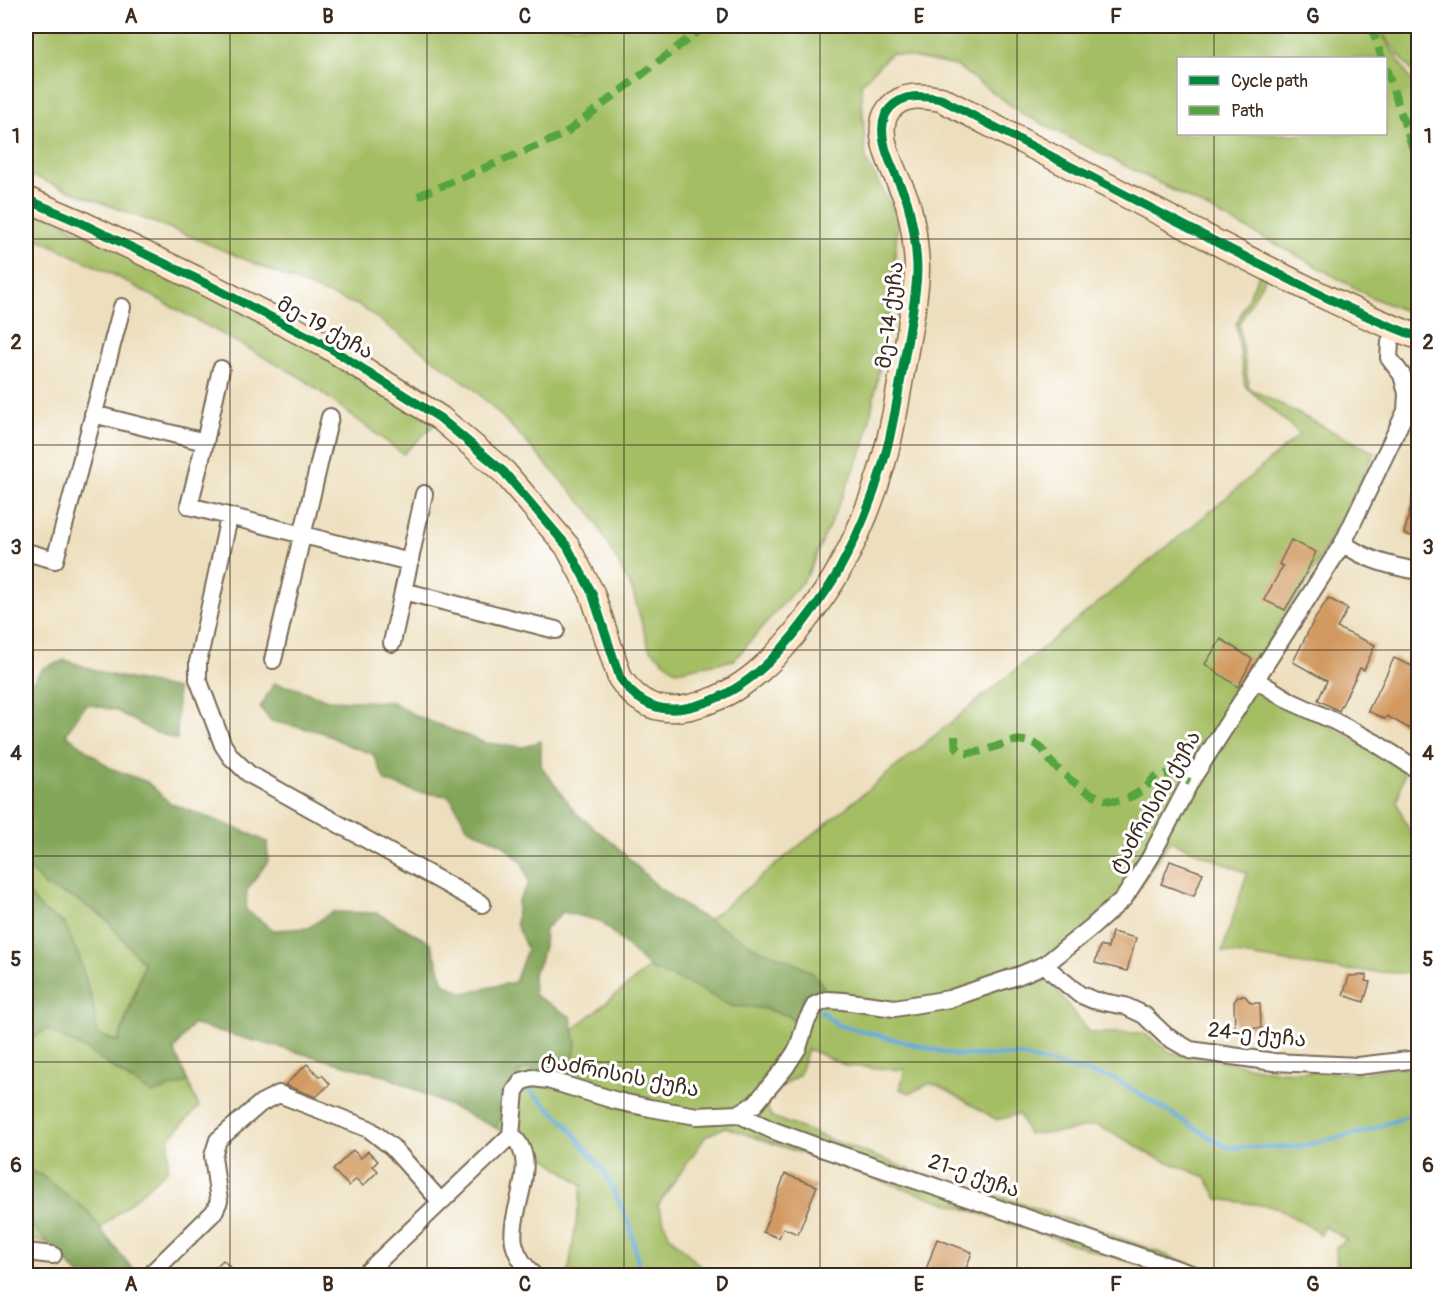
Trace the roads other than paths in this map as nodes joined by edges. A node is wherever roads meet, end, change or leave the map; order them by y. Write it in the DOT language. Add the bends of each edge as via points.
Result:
graph roads {
  1 [pos="26,199"];
  2 [pos="122,307"];
  3 [pos="1396,329"];
  4 [pos="1419,337"];
  5 [pos="222,369"];
  6 [pos="93,414"];
  7 [pos="330,417"];
  8 [pos="205,442"];
  9 [pos="424,494"];
  10 [pos="229,517"];
  11 [pos="303,535"];
  12 [pos="1343,543"];
  13 [pos="567,546"];
  14 [pos="26,552"];
  15 [pos="410,562"];
  16 [pos="1419,571"];
  17 [pos="404,591"];
  18 [pos="556,630"];
  19 [pos="392,643"];
  20 [pos="273,660"];
  21 [pos="1256,680"];
  22 [pos="1419,770"];
  23 [pos="482,904"];
  24 [pos="1046,964"];
  25 [pos="1419,1059"];
  26 [pos="738,1114"];
  27 [pos="511,1135"];
  28 [pos="441,1202"];
  29 [pos="26,1252"];
  30 [pos="53,1255"];
  31 [pos="153,1275"];
  32 [pos="363,1275"];
  33 [pos="534,1275"];
  34 [pos="1197,1275"];
  1 -- 13 [label="street, მე-19 ქუჩა" via="195,278 327,346 440,418 504,472"];
  2 -- 6 [label="street"];
  3 -- 4 [label="street, მე-14 ქუჩა"];
  3 -- 12 [label="street, ტაძრისის ქუჩა" via="1389,358 1402,375 1406,411"];
  3 -- 13 [label="street, მე-14 ქუჩა" via="1288,279 941,99 907,97 885,114 882,131 885,150 908,204 917,270 893,421 861,526 838,572 794,635 766,666 735,690 707,703 661,709 644,703 620,678 592,593"];
  5 -- 8 [label="street"];
  6 -- 8 [label="street"];
  6 -- 14 [label="street" via="55,560"];
  7 -- 11 [label="street"];
  8 -- 10 [label="street" via="189,506"];
  9 -- 15 [label="street"];
  10 -- 11 [label="street"];
  10 -- 23 [label="street" via="198,662 198,679 231,758 249,774"];
  11 -- 15 [label="street"];
  11 -- 20 [label="street"];
  12 -- 16 [label="street" via="1356,553"];
  12 -- 21 [label="street, ტაძრისის ქუჩა"];
  15 -- 17 [label="street"];
  17 -- 18 [label="street"];
  17 -- 19 [label="street"];
  21 -- 22 [label="street"];
  21 -- 24 [label="street, ტაძრისის ქუჩა" via="1190,782 1124,898"];
  24 -- 25 [label="street, 24-ე ქუჩა" via="1079,994 1144,1014 1166,1036 1190,1050 1274,1062 1358,1066"];
  24 -- 26 [label="street, ტაძრისის ქუჩა" via="949,999 927,1003 895,1008 827,1000 815,1005 798,1048 785,1068 755,1104"];
  26 -- 27 [label="street, ტაძრისის ქუჩა" via="697,1116 662,1110 533,1078 522,1081 515,1091"];
  26 -- 34 [label="street, 21-ე ქუჩა" via="821,1148"];
  27 -- 28 [label="street"];
  27 -- 33 [label="street" via="522,1146 525,1166 514,1242 518,1256"];
  28 -- 31 [label="street" via="392,1147 369,1129 279,1094 261,1103 218,1140 213,1156 219,1201 214,1212"];
  28 -- 32 [label="street"];
  29 -- 30 [label="street"];
}
